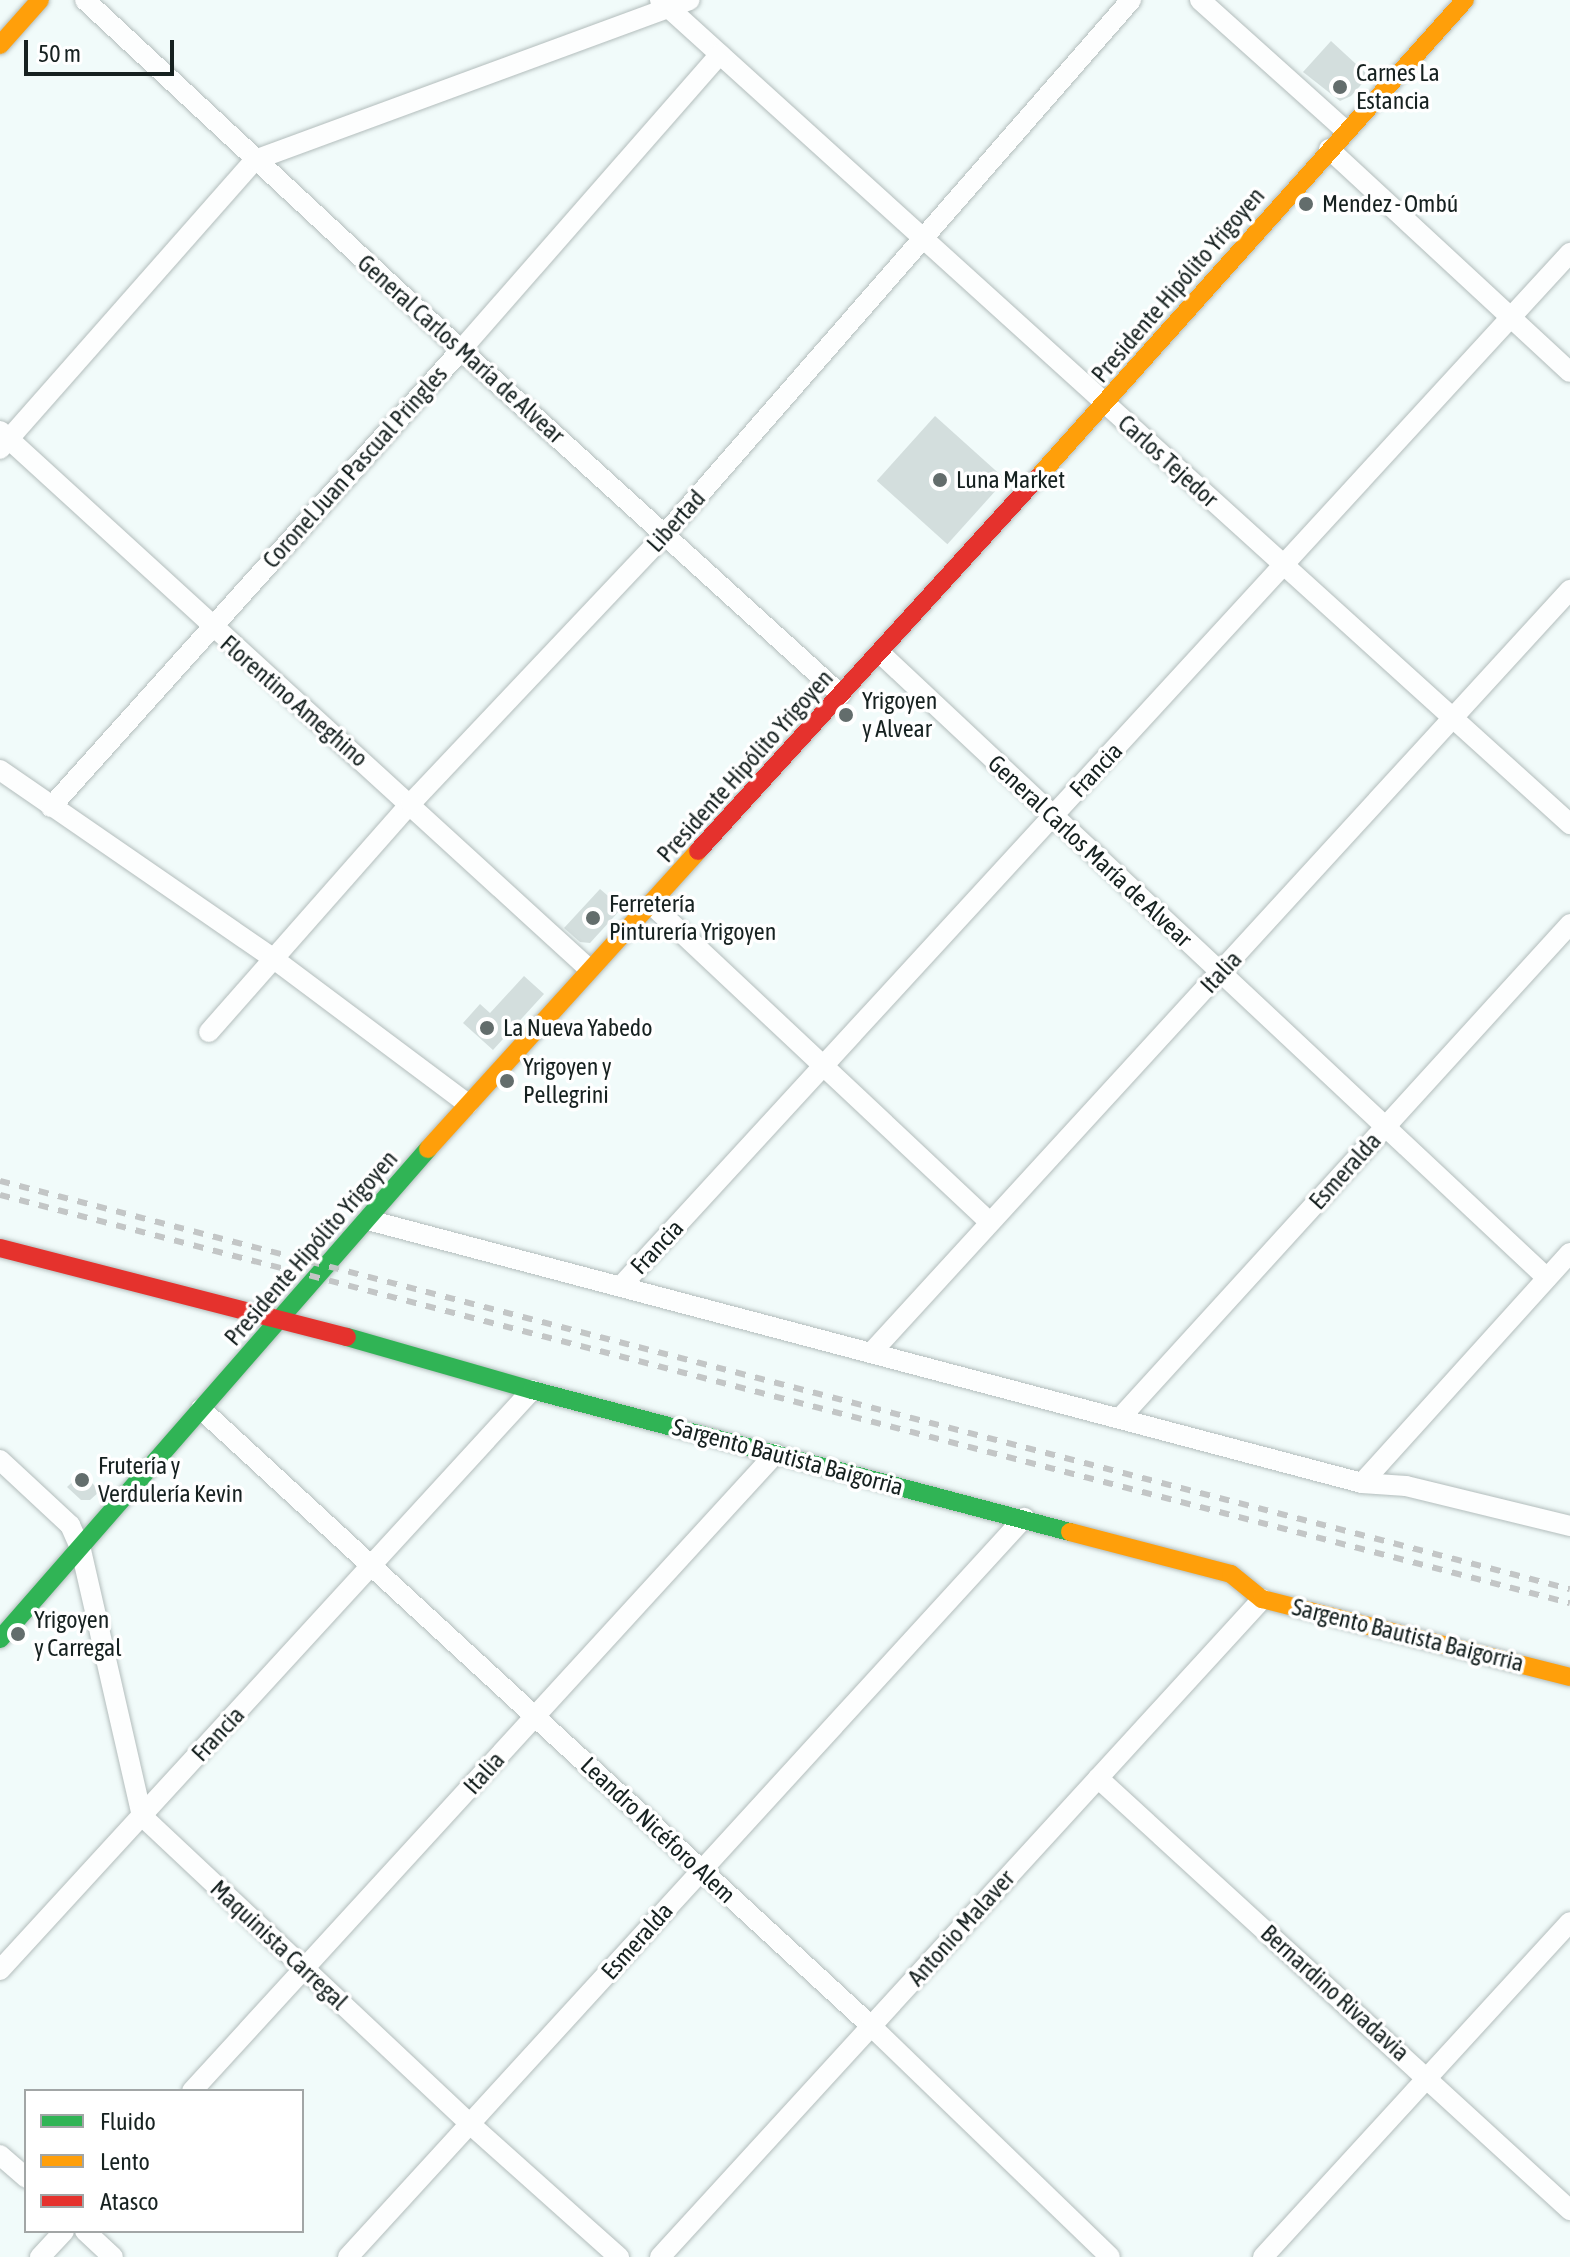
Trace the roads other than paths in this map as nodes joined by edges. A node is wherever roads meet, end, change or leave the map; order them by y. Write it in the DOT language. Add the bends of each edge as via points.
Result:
graph roads {
  1 [pos="40,0"];
  2 [pos="85,0"];
  3 [pos="689,0"];
  4 [pos="1131,0"];
  5 [pos="1200,0"];
  6 [pos="1465,0"];
  7 [pos="664,4"];
  8 [pos="0,45"];
  9 [pos="720,54"];
  10 [pos="1346,131"];
  11 [pos="1329,149"];
  12 [pos="255,160"];
  13 [pos="924,240"];
  14 [pos="1570,253"];
  15 [pos="1510,318"];
  16 [pos="461,350"];
  17 [pos="1570,372"];
  18 [pos="1104,405"];
  19 [pos="3,440"];
  20 [pos="665,534"];
  21 [pos="1283,565"];
  22 [pos="1570,590"];
  23 [pos="210,626"];
  24 [pos="880,653"];
  25 [pos="841,695"];
  26 [pos="1453,718"];
  27 [pos="0,770"];
  28 [pos="411,803"];
  29 [pos="51,807"];
  30 [pos="1053,817"];
  31 [pos="1570,824"];
  32 [pos="652,905"];
  33 [pos="1570,924"];
  34 [pos="274,959"];
  35 [pos="589,969"];
  36 [pos="1220,973"];
  37 [pos="209,1032"];
  38 [pos="824,1066"];
  39 [pos="468,1104"];
  40 [pos="1385,1127"];
  41 [pos="368,1220"];
  42 [pos="990,1222"];
  43 [pos="1,1249"];
  44 [pos="1570,1253"];
  45 [pos="1547,1278"];
  46 [pos="621,1286"];
  47 [pos="281,1318"];
  48 [pos="871,1353"];
  49 [pos="532,1390"];
  50 [pos="201,1409"];
  51 [pos="1121,1417"];
  52 [pos="775,1454"];
  53 [pos="0,1460"];
  54 [pos="1362,1483"];
  55 [pos="1024,1518"];
  56 [pos="1570,1526"];
  57 [pos="81,1550"];
  58 [pos="372,1566"];
  59 [pos="1262,1599"];
  60 [pos="0,1639"];
  61 [pos="1570,1677"];
  62 [pos="535,1717"];
  63 [pos="1098,1778"];
  64 [pos="142,1816"];
  65 [pos="702,1870"];
  66 [pos="1570,1922"];
  67 [pos="305,1968"];
  68 [pos="0,1970"];
  69 [pos="871,2026"];
  70 [pos="1427,2077"];
  71 [pos="194,2089"];
  72 [pos="470,2124"];
  73 [pos="0,2155"];
  74 [pos="24,2176"];
  75 [pos="1570,2210"];
  76 [pos="62,2233"];
  77 [pos="87,2233"];
  78 [pos="40,2257"];
  79 [pos="113,2257"];
  80 [pos="348,2257"];
  81 [pos="619,2257"];
  82 [pos="660,2257"];
  83 [pos="1110,2257"];
  84 [pos="1263,2257"];
  1 -- 8 [label="street"];
  2 -- 12 [label="street, General Carlos María de Alvear"];
  3 -- 7 [label="street"];
  4 -- 13 [label="street, Libertad"];
  5 -- 10 [label="street"];
  6 -- 10 [label="street, Presidente Hipólito Yrigoyen"];
  7 -- 9 [label="street, Carlos Tejedor"];
  7 -- 12 [label="street"];
  9 -- 13 [label="street, Carlos Tejedor"];
  9 -- 16 [label="street, Coronel Juan Pascual Pringles"];
  10 -- 11 [label="street, Presidente Hipólito Yrigoyen"];
  11 -- 15 [label="street"];
  11 -- 18 [label="street, Presidente Hipólito Yrigoyen"];
  12 -- 16 [label="street, General Carlos María de Alvear"];
  12 -- 19 [label="street"];
  13 -- 18 [label="street, Carlos Tejedor"];
  13 -- 20 [label="street, Libertad"];
  14 -- 15 [label="street, Francia"];
  15 -- 17 [label="street"];
  15 -- 21 [label="street, Francia"];
  16 -- 20 [label="street, General Carlos María de Alvear"];
  16 -- 23 [label="street, Coronel Juan Pascual Pringles"];
  18 -- 21 [label="street, Carlos Tejedor"];
  18 -- 24 [label="street, Presidente Hipólito Yrigoyen"];
  19 -- 23 [label="street, Florentino Ameghino"];
  20 -- 25 [label="street, General Carlos María de Alvear"];
  20 -- 28 [label="street, Libertad"];
  21 -- 26 [label="street, Carlos Tejedor"];
  21 -- 30 [label="street, Francia"];
  22 -- 26 [label="street, Italia"];
  23 -- 28 [label="street, Florentino Ameghino"];
  23 -- 29 [label="street, Coronel Juan Pascual Pringles"];
  24 -- 25 [label="street, Presidente Hipólito Yrigoyen"];
  24 -- 30 [label="street, General Carlos María de Alvear"];
  25 -- 32 [label="street, Presidente Hipólito Yrigoyen"];
  26 -- 31 [label="street, Carlos Tejedor"];
  26 -- 36 [label="street, Italia"];
  27 -- 29 [label="street"];
  28 -- 34 [label="street, Libertad"];
  28 -- 35 [label="street, Florentino Ameghino"];
  29 -- 34 [label="street"];
  30 -- 36 [label="street, General Carlos María de Alvear"];
  30 -- 38 [label="street, Francia"];
  32 -- 35 [label="street, Presidente Hipólito Yrigoyen"];
  32 -- 38 [label="street"];
  33 -- 40 [label="street, Esmeralda"];
  34 -- 37 [label="street, Libertad"];
  34 -- 39 [label="street"];
  35 -- 39 [label="street, Presidente Hipólito Yrigoyen"];
  36 -- 40 [label="street, General Carlos María de Alvear"];
  36 -- 42 [label="street, Italia"];
  38 -- 42 [label="street"];
  38 -- 46 [label="street, Francia"];
  39 -- 41 [label="street, Presidente Hipólito Yrigoyen"];
  40 -- 45 [label="street, General Carlos María de Alvear"];
  40 -- 51 [label="street, Esmeralda"];
  41 -- 46 [label="street"];
  41 -- 47 [label="street, Presidente Hipólito Yrigoyen"];
  42 -- 48 [label="street, Italia"];
  43 -- 47 [label="street, Sargento Bautista Baigorria"];
  44 -- 45 [label="street"];
  45 -- 54 [label="street"];
  46 -- 48 [label="street"];
  47 -- 49 [label="street, Sargento Bautista Baigorria"];
  47 -- 50 [label="street, Presidente Hipólito Yrigoyen"];
  48 -- 51 [label="street"];
  49 -- 52 [label="street, Sargento Bautista Baigorria"];
  49 -- 58 [label="street, Francia"];
  50 -- 57 [label="street, Presidente Hipólito Yrigoyen"];
  50 -- 58 [label="street, Leandro Nicéforo Alem"];
  51 -- 54 [label="street"];
  52 -- 55 [label="street, Sargento Bautista Baigorria"];
  52 -- 62 [label="street, Italia"];
  53 -- 57 [label="street" via="70,1525"];
  54 -- 56 [label="street" via="1406,1486"];
  55 -- 59 [label="street, Sargento Bautista Baigorria" via="1231,1574"];
  55 -- 65 [label="street, Esmeralda"];
  57 -- 60 [label="street, Presidente Hipólito Yrigoyen"];
  57 -- 64 [label="street"];
  58 -- 62 [label="street, Leandro Nicéforo Alem"];
  58 -- 64 [label="street, Francia"];
  59 -- 61 [label="street, Sargento Bautista Baigorria"];
  59 -- 63 [label="street, Antonio Malaver"];
  62 -- 65 [label="street, Leandro Nicéforo Alem"];
  62 -- 67 [label="street, Italia"];
  63 -- 69 [label="street, Antonio Malaver"];
  63 -- 70 [label="street, Bernardino Rivadavia"];
  64 -- 67 [label="street, Maquinista Carregal"];
  64 -- 68 [label="street, Francia"];
  65 -- 69 [label="street, Leandro Nicéforo Alem"];
  65 -- 72 [label="street, Esmeralda"];
  66 -- 70 [label="street"];
  67 -- 71 [label="street, Italia"];
  67 -- 72 [label="street, Maquinista Carregal"];
  69 -- 82 [label="street, Antonio Malaver"];
  69 -- 83 [label="street, Leandro Nicéforo Alem"];
  70 -- 75 [label="street, Bernardino Rivadavia"];
  70 -- 84 [label="street"];
  72 -- 80 [label="street, Esmeralda"];
  72 -- 81 [label="street, Maquinista Carregal"];
  73 -- 74 [label="street"];
  76 -- 78 [label="street"];
  77 -- 79 [label="street"];
}
